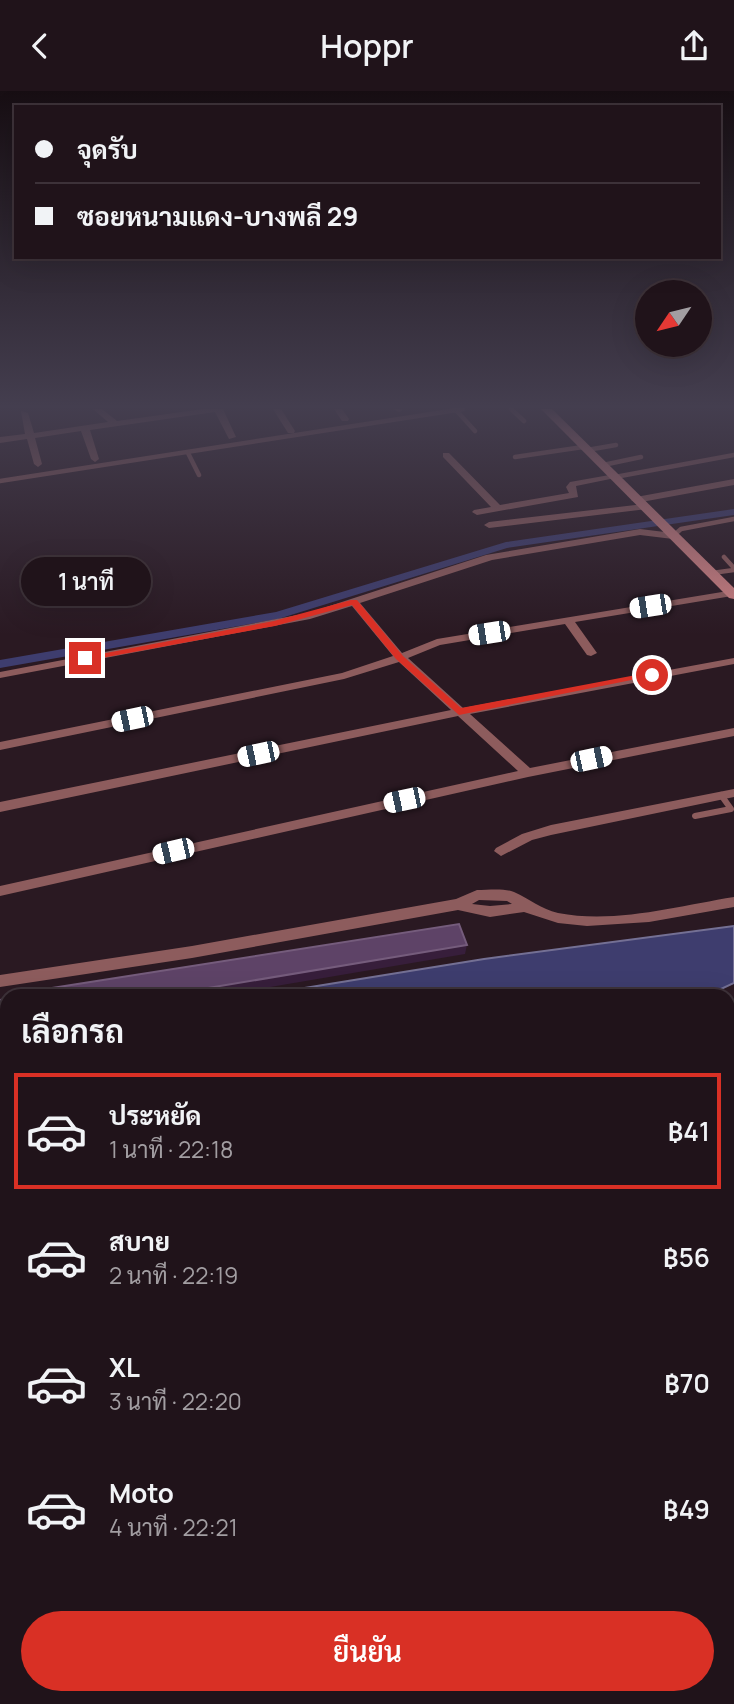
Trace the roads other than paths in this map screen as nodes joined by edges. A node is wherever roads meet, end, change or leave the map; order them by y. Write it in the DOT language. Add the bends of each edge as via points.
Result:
graph roads {
  1 [pos="474,484"];
  2 [pos="573,484"];
  3 [pos="622,484"];
  4 [pos="723,484"];
  5 [pos="638,501"];
  6 [pos="497,508"];
  7 [pos="477,512"];
  8 [pos="734,519"];
  9 [pos="489,525"];
  10 [pos="671,534"];
  11 [pos="724,557"];
  12 [pos="734,569"];
  13 [pos="712,573"];
  14 [pos="733,594"];
  15 [pos="354,602"];
  16 [pos="568,620"];
  17 [pos="591,653"];
  18 [pos="400,657"];
  19 [pos="734,661"];
  20 [pos="0,675"];
  21 [pos="459,712"];
  22 [pos="734,732"];
  23 [pos="0,746"];
  24 [pos="528,773"];
  25 [pos="727,794"];
  26 [pos="0,807"];
  27 [pos="695,817"];
  28 [pos="501,851"];
  29 [pos="0,891"];
  30 [pos="734,902"];
  31 [pos="0,981"];
  1 -- 6 [label="street"];
  2 -- 6 [label="street" via="575,495"];
  3 -- 5 [label="main road"];
  4 -- 5 [label="street"];
  5 -- 9 [label="street" via="621,511"];
  5 -- 10 [label="main road"];
  6 -- 7 [label="street"];
  8 -- 10 [label="lane"];
  10 -- 13 [label="main road"];
  10 -- 15 [label="street" via="640,533 490,557"];
  11 -- 12 [label="lane"];
  12 -- 13 [label="lane"];
  13 -- 14 [label="main road"];
  14 -- 16 [label="street"];
  15 -- 18 [label="street"];
  15 -- 20 [label="street" via="275,624"];
  16 -- 17 [label="street"];
  16 -- 18 [label="street" via="436,642"];
  18 -- 21 [label="street"];
  18 -- 23 [label="street" via="344,676"];
  19 -- 21 [label="street"];
  21 -- 24 [label="street"];
  21 -- 26 [label="street"];
  22 -- 24 [label="street"];
  24 -- 29 [label="street"];
  25 -- 27 [label="lane" via="731,809"];
  25 -- 28 [label="street" via="551,830"];
  30 -- 31 [label="street" via="586,923 522,907 507,912 473,911 459,904"];
}
